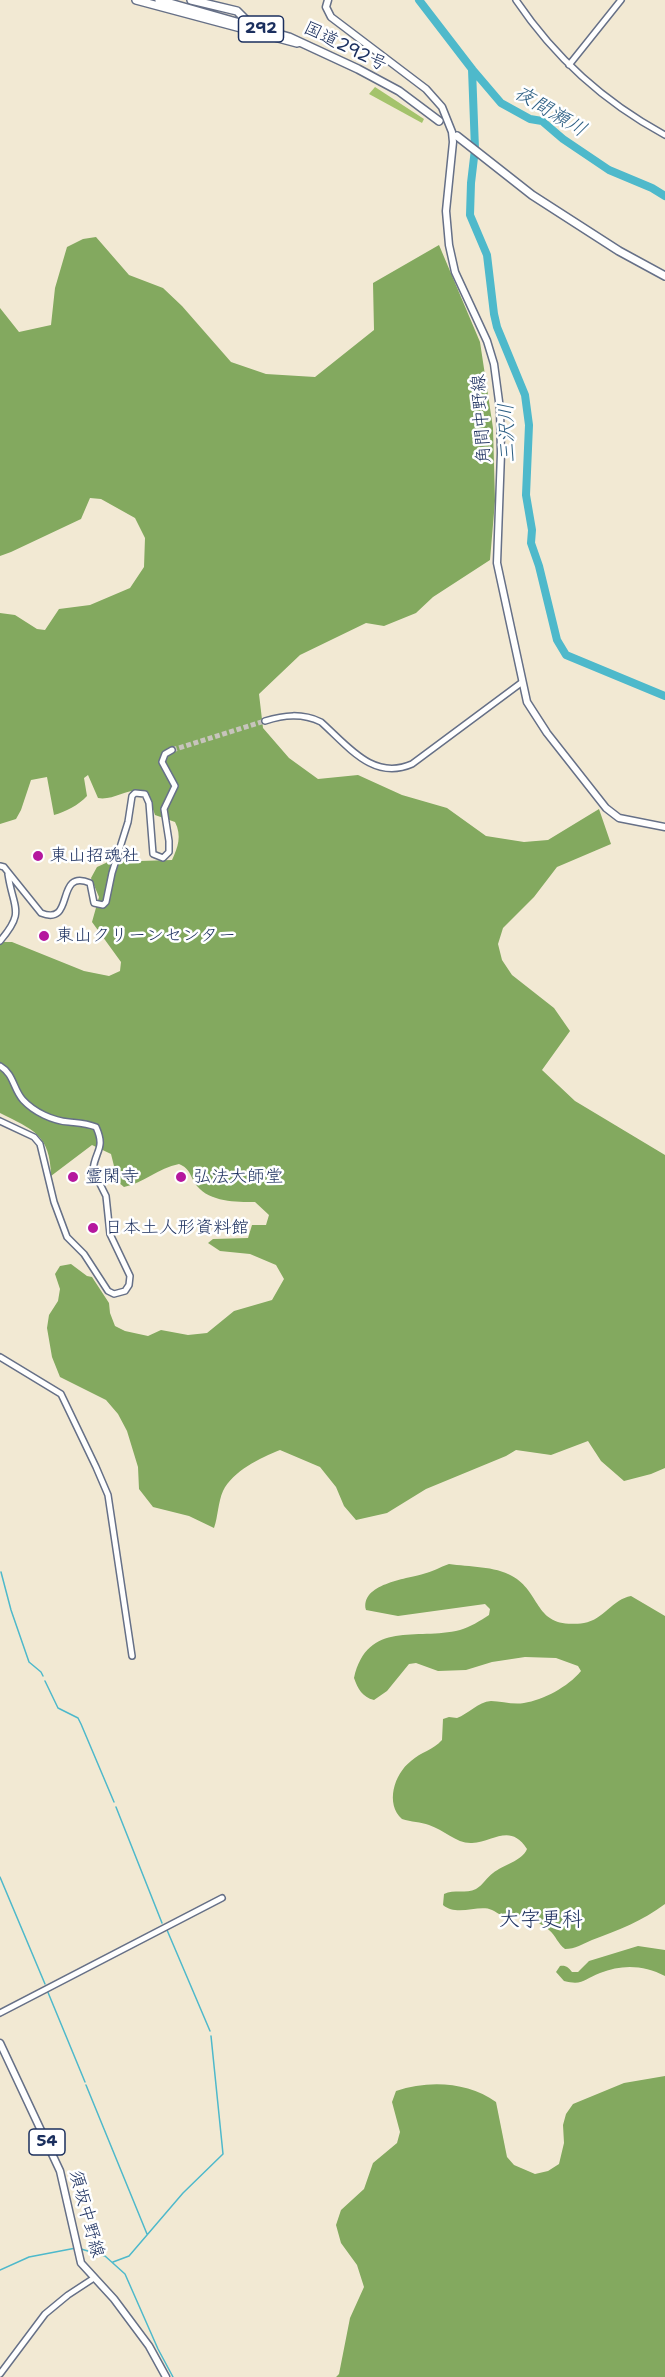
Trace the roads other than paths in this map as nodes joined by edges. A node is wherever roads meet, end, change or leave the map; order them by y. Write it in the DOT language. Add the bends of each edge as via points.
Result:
graph roads {
  1 [pos="136,0"];
  2 [pos="159,0"];
  3 [pos="191,0"];
  4 [pos="328,0"];
  5 [pos="516,0"];
  6 [pos="621,0"];
  7 [pos="253,27"];
  8 [pos="314,48"];
  9 [pos="569,65"];
  10 [pos="439,121"];
  11 [pos="665,135"];
  12 [pos="458,136"];
  13 [pos="665,276"];
  14 [pos="521,684"];
  15 [pos="265,721"];
  16 [pos="172,750"];
  17 [pos="665,827"];
  18 [pos="0,866"];
  19 [pos="8,873"];
  20 [pos="0,941"];
  21 [pos="0,1066"];
  22 [pos="0,1121"];
  23 [pos="0,1358"];
  24 [pos="132,1656"];
  25 [pos="222,1898"];
  26 [pos="0,2013"];
  27 [pos="0,2043"];
  28 [pos="94,2278"];
  29 [pos="0,2374"];
  30 [pos="166,2377"];
  1 -- 8 [label="highway, 292"];
  2 -- 7 [label="highway, 国道292号 / 292"];
  3 -- 7 [label="highway, 292" via="237,11"];
  4 -- 14 [label="main road, 角間中野線" via="326,7 331,17 426,90 442,107 452,132 446,211 449,245 454,272 494,364 501,442 497,563"];
  5 -- 9 [label="street"];
  6 -- 9 [label="street"];
  7 -- 8 [label="highway, 国道292号 / 292"];
  8 -- 10 [label="highway, 国道292号 / 292" via="399,91"];
  9 -- 11 [label="street" via="590,86"];
  12 -- 13 [label="highway" via="532,195"];
  14 -- 15 [label="street" via="401,769 372,765 312,718 285,715"];
  14 -- 17 [label="main road, 角間中野線" via="527,702 547,733 606,808 619,818"];
  16 -- 19 [label="street" via="162,762 175,786 164,809 169,852 163,858 153,854 148,798 135,793 103,905 94,903 90,883 79,880 66,892 59,912 41,913"];
  18 -- 19 [label="street"];
  19 -- 20 [label="street" via="16,916"];
  21 -- 22 [label="street" via="7,1070 22,1099 34,1109 52,1119 96,1127 100,1150 93,1170 106,1196 110,1234 130,1276 125,1291 108,1291 84,1254 67,1237 40,1144 34,1137"];
  23 -- 24 [label="street" via="60,1394 96,1467 108,1495"];
  25 -- 26 [label="street"];
  27 -- 28 [label="main road, 須坂中野線 / 54" via="60,2171 78,2255 84,2269"];
  28 -- 29 [label="street" via="45,2314"];
  28 -- 30 [label="main road, 須坂中野線 / 54" via="107,2289 147,2343"];
}
